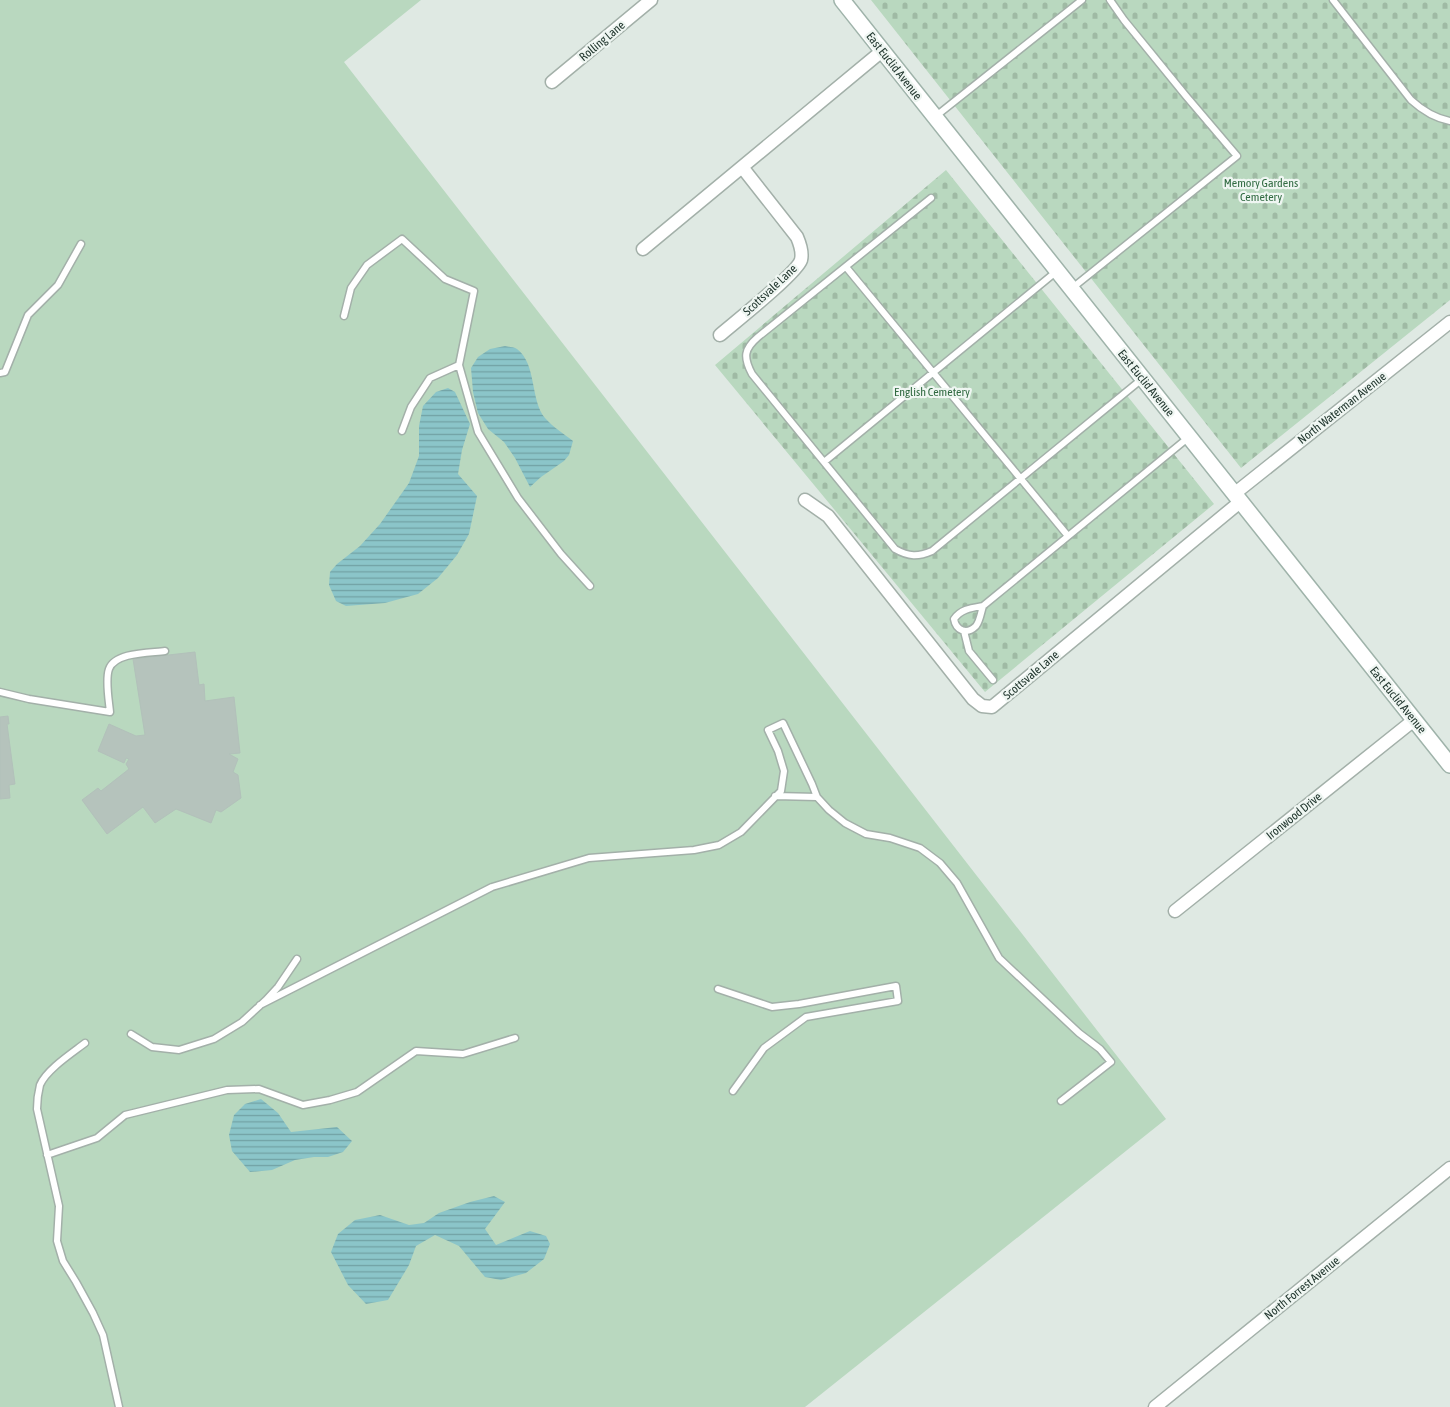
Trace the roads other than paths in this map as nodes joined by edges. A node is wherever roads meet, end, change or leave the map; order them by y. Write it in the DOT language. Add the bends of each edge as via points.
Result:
graph roads {
  1 [pos="651,0"];
  2 [pos="842,0"];
  3 [pos="1082,0"];
  4 [pos="1110,0"];
  5 [pos="1333,0"];
  6 [pos="882,50"];
  7 [pos="552,82"];
  8 [pos="935,117"];
  9 [pos="1450,121"];
  10 [pos="742,167"];
  11 [pos="930,198"];
  12 [pos="81,244"];
  13 [pos="643,250"];
  14 [pos="846,267"];
  15 [pos="1057,271"];
  16 [pos="1071,289"];
  17 [pos="344,316"];
  18 [pos="1450,322"];
  19 [pos="720,335"];
  20 [pos="459,366"];
  21 [pos="0,373"];
  22 [pos="933,373"];
  23 [pos="1142,379"];
  24 [pos="402,431"];
  25 [pos="1189,437"];
  26 [pos="824,462"];
  27 [pos="1020,479"];
  28 [pos="1237,498"];
  29 [pos="805,500"];
  30 [pos="1068,536"];
  31 [pos="590,586"];
  32 [pos="983,606"];
  33 [pos="964,631"];
  34 [pos="165,650"];
  35 [pos="993,680"];
  36 [pos="0,692"];
  37 [pos="1414,720"];
  38 [pos="1450,765"];
  39 [pos="775,796"];
  40 [pos="817,797"];
  41 [pos="1175,911"];
  42 [pos="297,959"];
  43 [pos="718,989"];
  44 [pos="260,1006"];
  45 [pos="131,1034"];
  46 [pos="516,1038"];
  47 [pos="85,1043"];
  48 [pos="733,1091"];
  49 [pos="1061,1101"];
  50 [pos="47,1155"];
  51 [pos="1450,1168"];
  52 [pos="119,1407"];
  53 [pos="1155,1407"];
  1 -- 7 [label="street, Rolling Lane"];
  2 -- 6 [label="main road, East Euclid Avenue"];
  3 -- 8 [label="lane"];
  4 -- 16 [label="lane" via="1237,156"];
  5 -- 9 [label="lane" via="1411,100 1432,115"];
  6 -- 8 [label="main road, East Euclid Avenue"];
  6 -- 10 [label="street"];
  8 -- 15 [label="main road, East Euclid Avenue"];
  10 -- 13 [label="street"];
  10 -- 19 [label="street, Scottsvale Lane" via="797,237 801,260 791,274"];
  11 -- 14 [label="lane"];
  12 -- 21 [label="lane" via="58,285 28,315 5,372"];
  14 -- 22 [label="lane"];
  14 -- 26 [label="lane" via="751,344 746,357 752,374"];
  15 -- 16 [label="main road, East Euclid Avenue"];
  15 -- 22 [label="lane"];
  16 -- 23 [label="main road, East Euclid Avenue"];
  17 -- 20 [label="lane" via="351,288 367,264 402,239 445,279 474,292"];
  18 -- 28 [label="street, North Waterman Avenue"];
  20 -- 24 [label="lane" via="430,378 411,407"];
  20 -- 31 [label="lane" via="478,432 518,498"];
  22 -- 26 [label="lane"];
  22 -- 27 [label="lane"];
  23 -- 25 [label="main road, East Euclid Avenue"];
  23 -- 27 [label="lane"];
  25 -- 28 [label="main road, East Euclid Avenue"];
  25 -- 30 [label="lane"];
  26 -- 27 [label="lane" via="895,549 917,556 932,551"];
  27 -- 30 [label="lane"];
  28 -- 29 [label="street, Scottsvale Lane" via="992,707 982,706 973,698 828,516"];
  28 -- 37 [label="main road, East Euclid Avenue"];
  30 -- 32 [label="lane"];
  32 -- 33 [label="lane" via="977,625"];
  32 -- 33 [label="lane" via="958,614 955,626"];
  33 -- 35 [label="lane" via="970,650"];
  34 -- 36 [label="lane" via="121,657 112,664 108,670 110,712"];
  37 -- 38 [label="main road, East Euclid Avenue"];
  37 -- 41 [label="street, Ironwood Drive"];
  39 -- 40 [label="lane"];
  39 -- 40 [label="lane" via="781,791 784,771 768,730 783,723"];
  39 -- 44 [label="lane" via="741,832 719,845 589,858 492,887"];
  40 -- 49 [label="lane" via="828,810 866,834 920,848 940,863 957,883 999,958 1111,1062"];
  42 -- 44 [label="lane"];
  43 -- 48 [label="lane" via="772,1007 896,986 898,1001 806,1016 764,1048"];
  44 -- 45 [label="lane" via="242,1022 214,1039 179,1050 152,1048"];
  46 -- 50 [label="lane" via="463,1054 416,1051 357,1092 312,1104 303,1105 259,1089 227,1090 125,1115 98,1138"];
  47 -- 50 [label="lane" via="49,1072 41,1083 37,1109"];
  50 -- 52 [label="lane" via="59,1206 57,1241 63,1261 103,1335"];
  51 -- 53 [label="street, North Forrest Avenue"];
}
